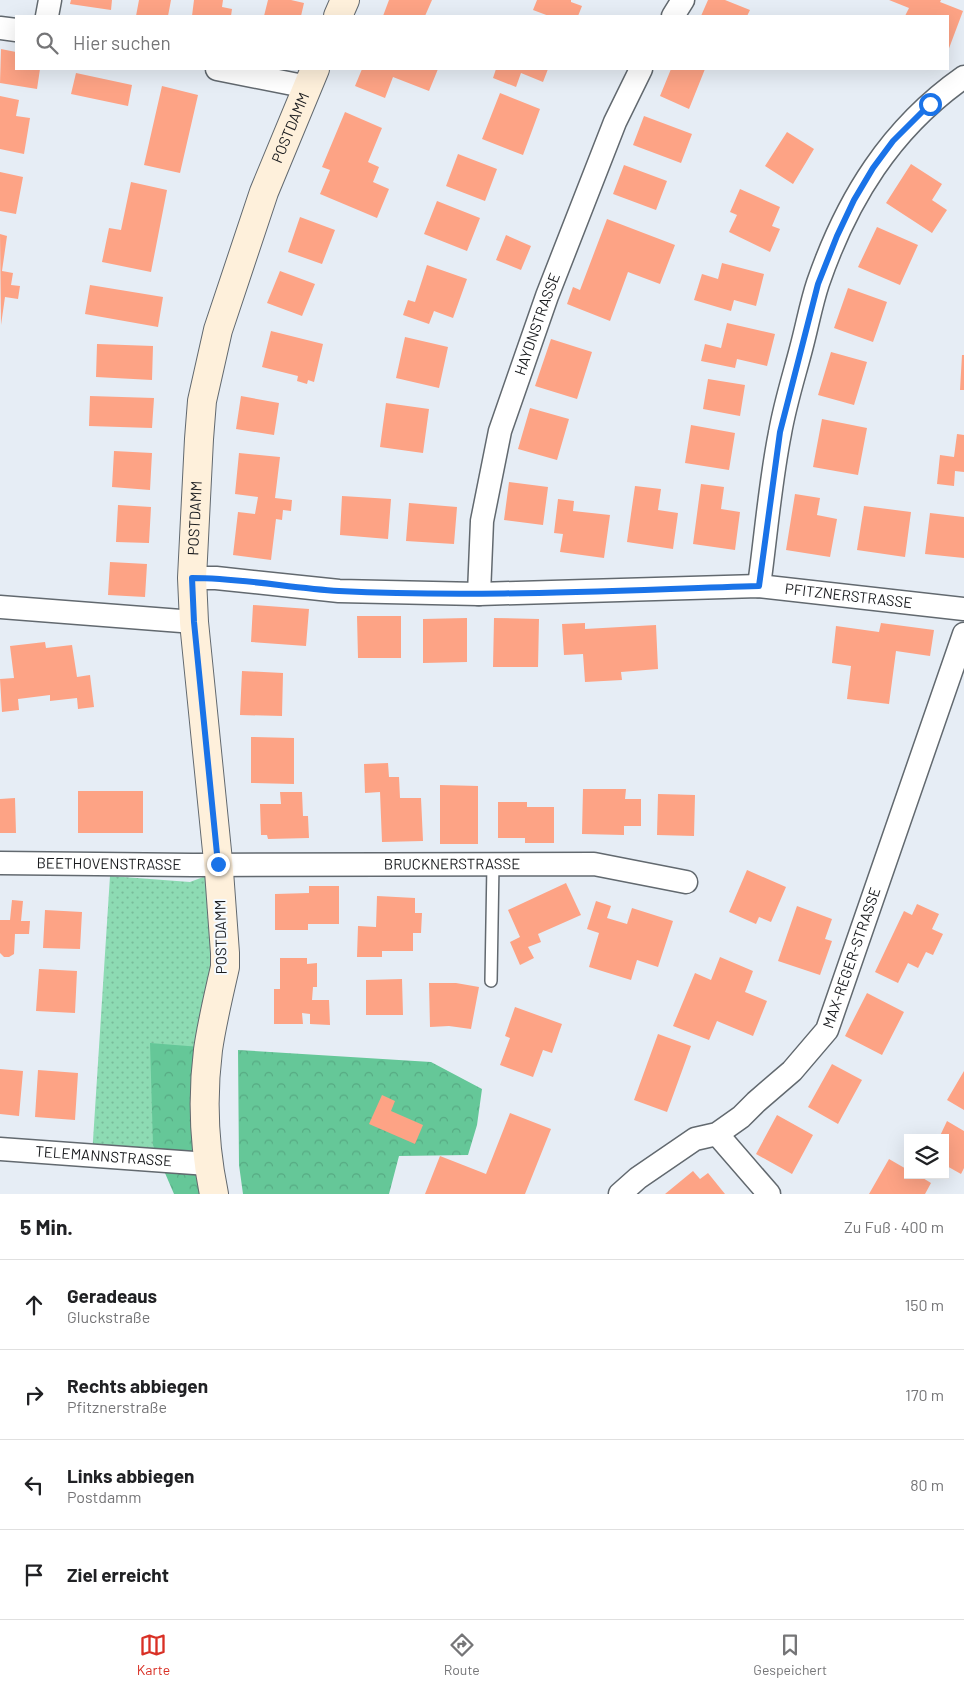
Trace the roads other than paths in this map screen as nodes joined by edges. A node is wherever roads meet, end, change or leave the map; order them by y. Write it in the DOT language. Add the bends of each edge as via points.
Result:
graph roads {
  1 [pos="50,0"];
  2 [pos="344,0"];
  3 [pos="683,0"];
  4 [pos="47,15"];
  5 [pos="338,15"];
  6 [pos="674,15"];
  7 [pos="0,28"];
  8 [pos="15,30"];
  9 [pos="228,70"];
  10 [pos="641,70"];
  11 [pos="964,77"];
  12 [pos="312,78"];
  13 [pos="192,578"];
  14 [pos="759,586"];
  15 [pos="479,594"];
  16 [pos="0,608"];
  17 [pos="964,609"];
  18 [pos="194,622"];
  19 [pos="964,634"];
  20 [pos="0,863"];
  21 [pos="218,864"];
  22 [pos="493,864"];
  23 [pos="686,882"];
  24 [pos="490,981"];
  25 [pos="716,1134"];
  26 [pos="0,1149"];
  27 [pos="208,1164"];
  28 [pos="214,1194"];
  29 [pos="620,1194"];
  30 [pos="769,1194"];
  1 -- 4 [label="street"];
  2 -- 5 [label="street"];
  3 -- 6 [label="street"];
  7 -- 8 [label="street"];
  9 -- 12 [label="street"];
  10 -- 15 [label="street, HAYDNSTRASSE" via="615,122 546,296 500,432 482,521"];
  11 -- 14 [label="street" via="930,104 893,141 854,200 834,244 818,284 780,432"];
  12 -- 13 [label="street, POSTDAMM" via="264,192 218,330 202,401 198,439"];
  13 -- 15 [label="street, PFITZNERSTRASSE" via="339,591"];
  13 -- 18 [label="street, POSTDAMM"];
  14 -- 15 [label="street, PFITZNERSTRASSE"];
  14 -- 17 [label="street, PFITZNERSTRASSE"];
  16 -- 18 [label="street"];
  18 -- 21 [label="street, POSTDAMM"];
  19 -- 25 [label="street, MAX-REGER-STRASSE" via="827,1030 792,1072 741,1118"];
  20 -- 21 [label="street, BEETHOVENSTRASSE"];
  21 -- 22 [label="street, BRUCKNERSTRASSE"];
  21 -- 27 [label="street, POSTDAMM" via="225,967 208,1049 204,1112"];
  22 -- 23 [label="street, BRUCKNERSTRASSE" via="594,864"];
  22 -- 24 [label="lane"];
  25 -- 29 [label="street, MAX-REGER-STRASSE" via="695,1139"];
  25 -- 30 [label="street"];
  26 -- 27 [label="street, TELEMANNSTRASSE"];
  27 -- 28 [label="street, POSTDAMM"];
}
